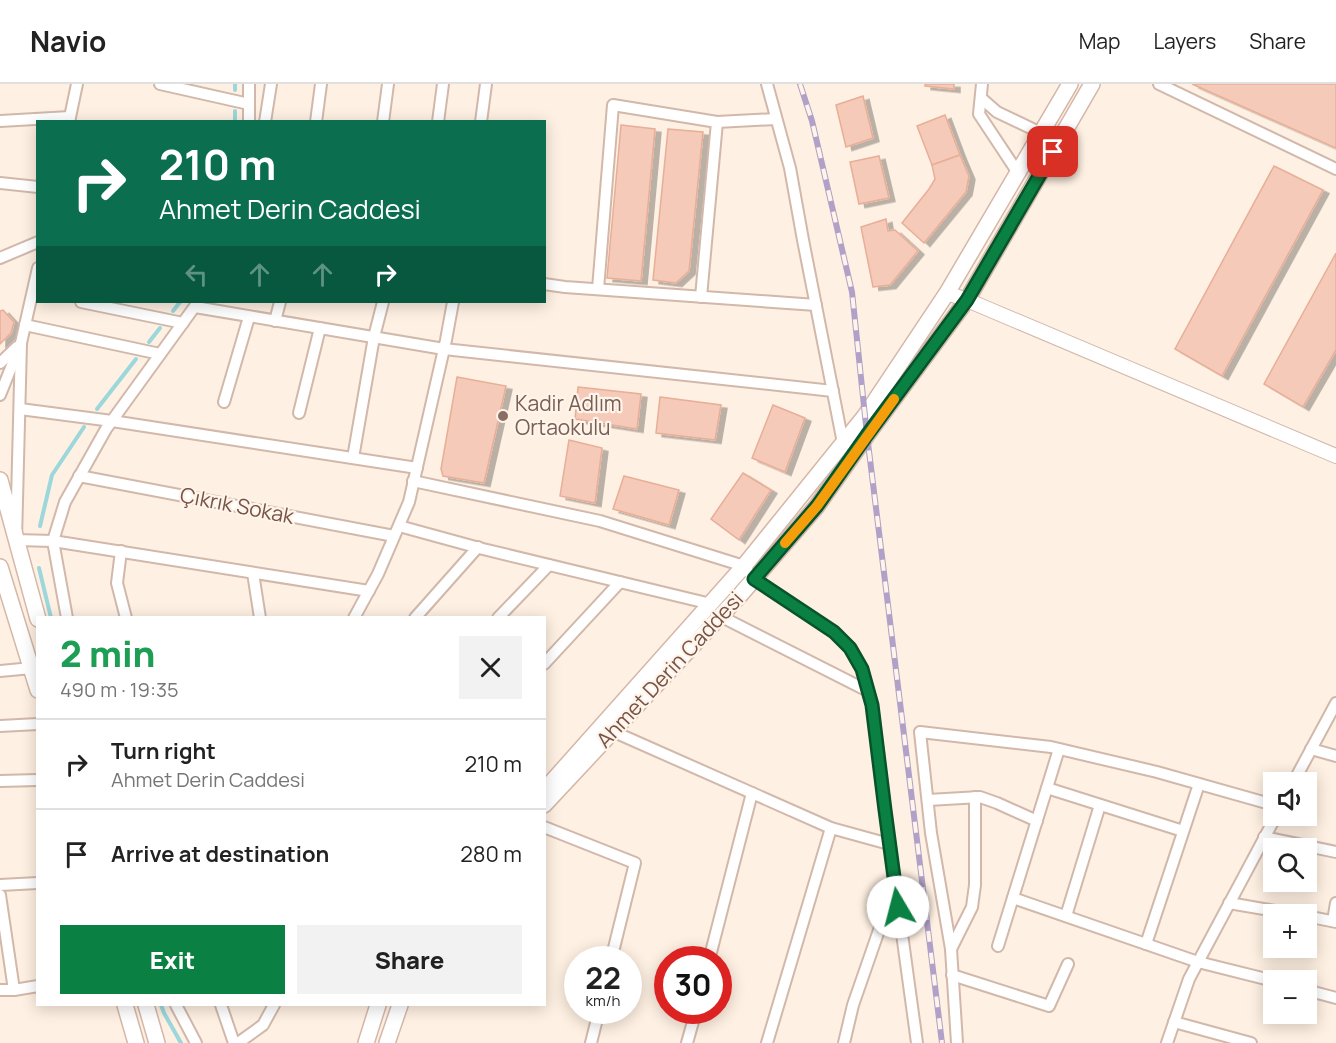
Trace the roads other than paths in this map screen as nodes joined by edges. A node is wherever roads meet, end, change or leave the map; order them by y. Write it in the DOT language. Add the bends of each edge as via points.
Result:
graph roads {
  1 [pos="77,84"];
  2 [pos="160,84"];
  3 [pos="249,84"];
  4 [pos="271,84"];
  5 [pos="321,84"];
  6 [pos="388,84"];
  7 [pos="443,84"];
  8 [pos="486,84"];
  9 [pos="766,84"];
  10 [pos="982,84"];
  11 [pos="1070,84"];
  12 [pos="1092,84"];
  13 [pos="1159,84"];
  14 [pos="981,98"];
  15 [pos="249,104"];
  16 [pos="70,119"];
  17 [pos="776,119"];
  18 [pos="249,120"];
  19 [pos="266,120"];
  20 [pos="316,120"];
  21 [pos="383,120"];
  22 [pos="438,120"];
  23 [pos="481,120"];
  24 [pos="0,121"];
  25 [pos="717,122"];
  26 [pos="1041,133"];
  27 [pos="1336,169"];
  28 [pos="1018,173"];
  29 [pos="0,183"];
  30 [pos="36,186"];
  31 [pos="36,243"];
  32 [pos="0,258"];
  33 [pos="546,284"];
  34 [pos="598,289"];
  35 [pos="35,292"];
  36 [pos="947,293"];
  37 [pos="701,297"];
  38 [pos="967,300"];
  39 [pos="86,303"];
  40 [pos="280,303"];
  41 [pos="383,303"];
  42 [pos="453,303"];
  43 [pos="197,304"];
  44 [pos="816,305"];
  45 [pos="249,316"];
  46 [pos="275,321"];
  47 [pos="183,323"];
  48 [pos="25,326"];
  49 [pos="320,328"];
  50 [pos="374,337"];
  51 [pos="21,343"];
  52 [pos="444,349"];
  53 [pos="160,354"];
  54 [pos="0,363"];
  55 [pos="833,391"];
  56 [pos="0,395"];
  57 [pos="224,402"];
  58 [pos="20,409"];
  59 [pos="299,413"];
  60 [pos="112,421"];
  61 [pos="843,443"];
  62 [pos="1336,456"];
  63 [pos="353,458"];
  64 [pos="417,468"];
  65 [pos="80,476"];
  66 [pos="0,480"];
  67 [pos="413,481"];
  68 [pos="396,531"];
  69 [pos="16,540"];
  70 [pos="53,540"];
  71 [pos="478,547"];
  72 [pos="121,552"];
  73 [pos="549,565"];
  74 [pos="0,567"];
  75 [pos="749,572"];
  76 [pos="253,573"];
  77 [pos="620,582"];
  78 [pos="369,591"];
  79 [pos="716,610"];
  80 [pos="37,616"];
  81 [pos="67,616"];
  82 [pos="125,616"];
  83 [pos="260,616"];
  84 [pos="355,616"];
  85 [pos="417,616"];
  86 [pos="500,616"];
  87 [pos="546,661"];
  88 [pos="32,669"];
  89 [pos="0,671"];
  90 [pos="36,683"];
  91 [pos="868,690"];
  92 [pos="1336,703"];
  93 [pos="36,724"];
  94 [pos="0,726"];
  95 [pos="612,732"];
  96 [pos="1059,749"];
  97 [pos="1311,749"];
  98 [pos="1336,756"];
  99 [pos="1299,772"];
  100 [pos="36,780"];
  101 [pos="0,781"];
  102 [pos="1199,784"];
  103 [pos="546,788"];
  104 [pos="1047,788"];
  105 [pos="752,793"];
  106 [pos="975,798"];
  107 [pos="928,800"];
  108 [pos="1263,802"];
  109 [pos="546,803"];
  110 [pos="1100,805"];
  111 [pos="1037,821"];
  112 [pos="1270,826"];
  113 [pos="546,828"];
  114 [pos="831,828"];
  115 [pos="1183,831"];
  116 [pos="1264,837"];
  117 [pos="889,844"];
  118 [pos="1336,852"];
  119 [pos="36,883"];
  120 [pos="895,884"];
  121 [pos="0,885"];
  122 [pos="0,895"];
  123 [pos="1013,898"];
  124 [pos="1229,903"];
  125 [pos="1336,903"];
  126 [pos="1263,909"];
  127 [pos="1066,916"];
  128 [pos="1317,918"];
  129 [pos="1334,921"];
  130 [pos="1146,944"];
  131 [pos="614,946"];
  132 [pos="713,946"];
  133 [pos="998,946"];
  134 [pos="951,949"];
  135 [pos="1198,962"];
  136 [pos="1068,964"];
  137 [pos="952,975"];
  138 [pos="1263,978"];
  139 [pos="36,986"];
  140 [pos="0,990"];
  141 [pos="14,990"];
  142 [pos="1317,993"];
  143 [pos="1336,998"];
  144 [pos="125,1006"];
  145 [pos="146,1006"];
  146 [pos="177,1006"];
  147 [pos="220,1006"];
  148 [pos="273,1006"];
  149 [pos="378,1006"];
  150 [pos="400,1006"];
  151 [pos="1174,1022"];
  152 [pos="596,1024"];
  153 [pos="692,1024"];
  154 [pos="136,1043"];
  155 [pos="157,1043"];
  156 [pos="196,1043"];
  157 [pos="236,1043"];
  158 [pos="366,1043"];
  159 [pos="387,1043"];
  160 [pos="591,1043"];
  161 [pos="687,1043"];
  162 [pos="767,1043"];
  163 [pos="844,1043"];
  164 [pos="917,1043"];
  165 [pos="957,1043"];
  166 [pos="1167,1043"];
  167 [pos="1251,1043"];
  1 -- 16 [label="street"];
  2 -- 15 [label="street"];
  3 -- 15 [label="street"];
  4 -- 19 [label="street"];
  5 -- 20 [label="street"];
  6 -- 21 [label="street"];
  7 -- 22 [label="street"];
  8 -- 23 [label="street"];
  9 -- 17 [label="street"];
  10 -- 14 [label="street"];
  11 -- 26 [label="main road, Ahmet Derin Caddesi"];
  12 -- 38 [label="main road, Ahmet Derin Caddesi"];
  13 -- 27 [label="street"];
  14 -- 26 [label="street" via="997,112"];
  14 -- 28 [label="street" via="979,114"];
  15 -- 18 [label="street"];
  16 -- 24 [label="street"];
  17 -- 25 [label="street"];
  17 -- 44 [label="street" via="790,168"];
  25 -- 34 [label="street" via="614,105"];
  25 -- 37 [label="street"];
  26 -- 28 [label="main road, Ahmet Derin Caddesi"];
  28 -- 36 [label="main road, Ahmet Derin Caddesi"];
  29 -- 30 [label="street"];
  31 -- 32 [label="street"];
  33 -- 34 [label="street"];
  34 -- 37 [label="street"];
  35 -- 48 [label="street"];
  36 -- 38 [label="street"];
  36 -- 61 [label="main road, Ahmet Derin Caddesi"];
  37 -- 44 [label="street"];
  38 -- 62 [label="street"];
  38 -- 75 [label="main road, Ahmet Derin Caddesi" via="817,506"];
  39 -- 47 [label="street"];
  40 -- 46 [label="street"];
  41 -- 50 [label="street"];
  42 -- 52 [label="street"];
  43 -- 45 [label="street"];
  43 -- 47 [label="street"];
  44 -- 55 [label="street"];
  45 -- 46 [label="street"];
  45 -- 57 [label="street"];
  46 -- 49 [label="street"];
  47 -- 53 [label="street"];
  48 -- 51 [label="street"];
  48 -- 53 [label="street"];
  49 -- 50 [label="street"];
  49 -- 59 [label="street"];
  50 -- 52 [label="street"];
  50 -- 63 [label="street"];
  51 -- 54 [label="street"];
  51 -- 56 [label="street"];
  51 -- 58 [label="street"];
  52 -- 55 [label="street"];
  52 -- 64 [label="street"];
  53 -- 60 [label="street"];
  55 -- 61 [label="street"];
  58 -- 60 [label="street"];
  58 -- 69 [label="street"];
  60 -- 63 [label="street"];
  60 -- 65 [label="street"];
  61 -- 75 [label="main road, Ahmet Derin Caddesi"];
  63 -- 64 [label="street"];
  64 -- 67 [label="street"];
  65 -- 68 [label="street, Çıkrık Sokak"];
  65 -- 70 [label="street" via="65,502"];
  66 -- 69 [label="main road"];
  67 -- 68 [label="street"];
  67 -- 75 [label="street" via="600,521"];
  68 -- 71 [label="street, Çıkrık Sokak"];
  68 -- 78 [label="street"];
  69 -- 70 [label="street"];
  69 -- 80 [label="main road"];
  70 -- 72 [label="street"];
  70 -- 81 [label="street"];
  71 -- 73 [label="street, Çıkrık Sokak"];
  71 -- 85 [label="street"];
  72 -- 76 [label="street"];
  72 -- 82 [label="street" via="117,583"];
  73 -- 77 [label="street, Çıkrık Sokak"];
  73 -- 86 [label="street"];
  74 -- 88 [label="main road"];
  75 -- 79 [label="main road, Ahmet Derin Caddesi"];
  75 -- 91 [label="street" via="834,632 856,658"];
  76 -- 78 [label="street"];
  76 -- 83 [label="street"];
  77 -- 79 [label="street, Çıkrık Sokak"];
  77 -- 87 [label="street"];
  78 -- 84 [label="street"];
  79 -- 91 [label="street, Çıkrık Sokak"];
  79 -- 95 [label="main road, Ahmet Derin Caddesi"];
  79 -- 103 [label="main road, Ahmet Derin Caddesi"];
  88 -- 89 [label="street"];
  88 -- 90 [label="main road"];
  91 -- 117 [label="street"];
  92 -- 97 [label="street"];
  93 -- 94 [label="street"];
  95 -- 105 [label="street"];
  95 -- 109 [label="main road, Ahmet Derin Caddesi"];
  96 -- 102 [label="street"];
  96 -- 104 [label="street"];
  96 -- 107 [label="street" via="920,732"];
  97 -- 98 [label="street"];
  97 -- 99 [label="street"];
  100 -- 101 [label="street"];
  102 -- 108 [label="street"];
  102 -- 115 [label="street"];
  104 -- 110 [label="street"];
  104 -- 111 [label="street"];
  105 -- 114 [label="street"];
  105 -- 132 [label="street"];
  106 -- 107 [label="street"];
  106 -- 111 [label="street"];
  106 -- 134 [label="street" via="972,907"];
  107 -- 134 [label="street"];
  110 -- 115 [label="street"];
  110 -- 127 [label="street"];
  111 -- 123 [label="street"];
  112 -- 116 [label="street"];
  113 -- 131 [label="street" via="634,863"];
  114 -- 117 [label="street"];
  114 -- 162 [label="street"];
  115 -- 130 [label="street"];
  116 -- 118 [label="street"];
  116 -- 124 [label="street"];
  117 -- 120 [label="street"];
  119 -- 121 [label="street"];
  120 -- 163 [label="street"];
  120 -- 164 [label="street"];
  122 -- 141 [label="street"];
  123 -- 127 [label="street"];
  123 -- 133 [label="street"];
  124 -- 126 [label="street"];
  124 -- 135 [label="street"];
  125 -- 129 [label="street"];
  127 -- 130 [label="street"];
  128 -- 129 [label="street"];
  130 -- 135 [label="street"];
  134 -- 137 [label="street"];
  135 -- 138 [label="street"];
  135 -- 151 [label="street"];
  136 -- 137 [label="street" via="1049,1006"];
  137 -- 165 [label="street"];
  139 -- 141 [label="street"];
  140 -- 141 [label="street"];
  142 -- 143 [label="street"];
  144 -- 154 [label="main road"];
  145 -- 155 [label="main road"];
  146 -- 156 [label="street"];
  147 -- 157 [label="street"];
  148 -- 157 [label="street" via="263,1025"];
  149 -- 158 [label="main road"];
  150 -- 159 [label="main road"];
  151 -- 166 [label="street"];
  151 -- 167 [label="street"];
  152 -- 160 [label="street"];
  153 -- 161 [label="street"];
}
